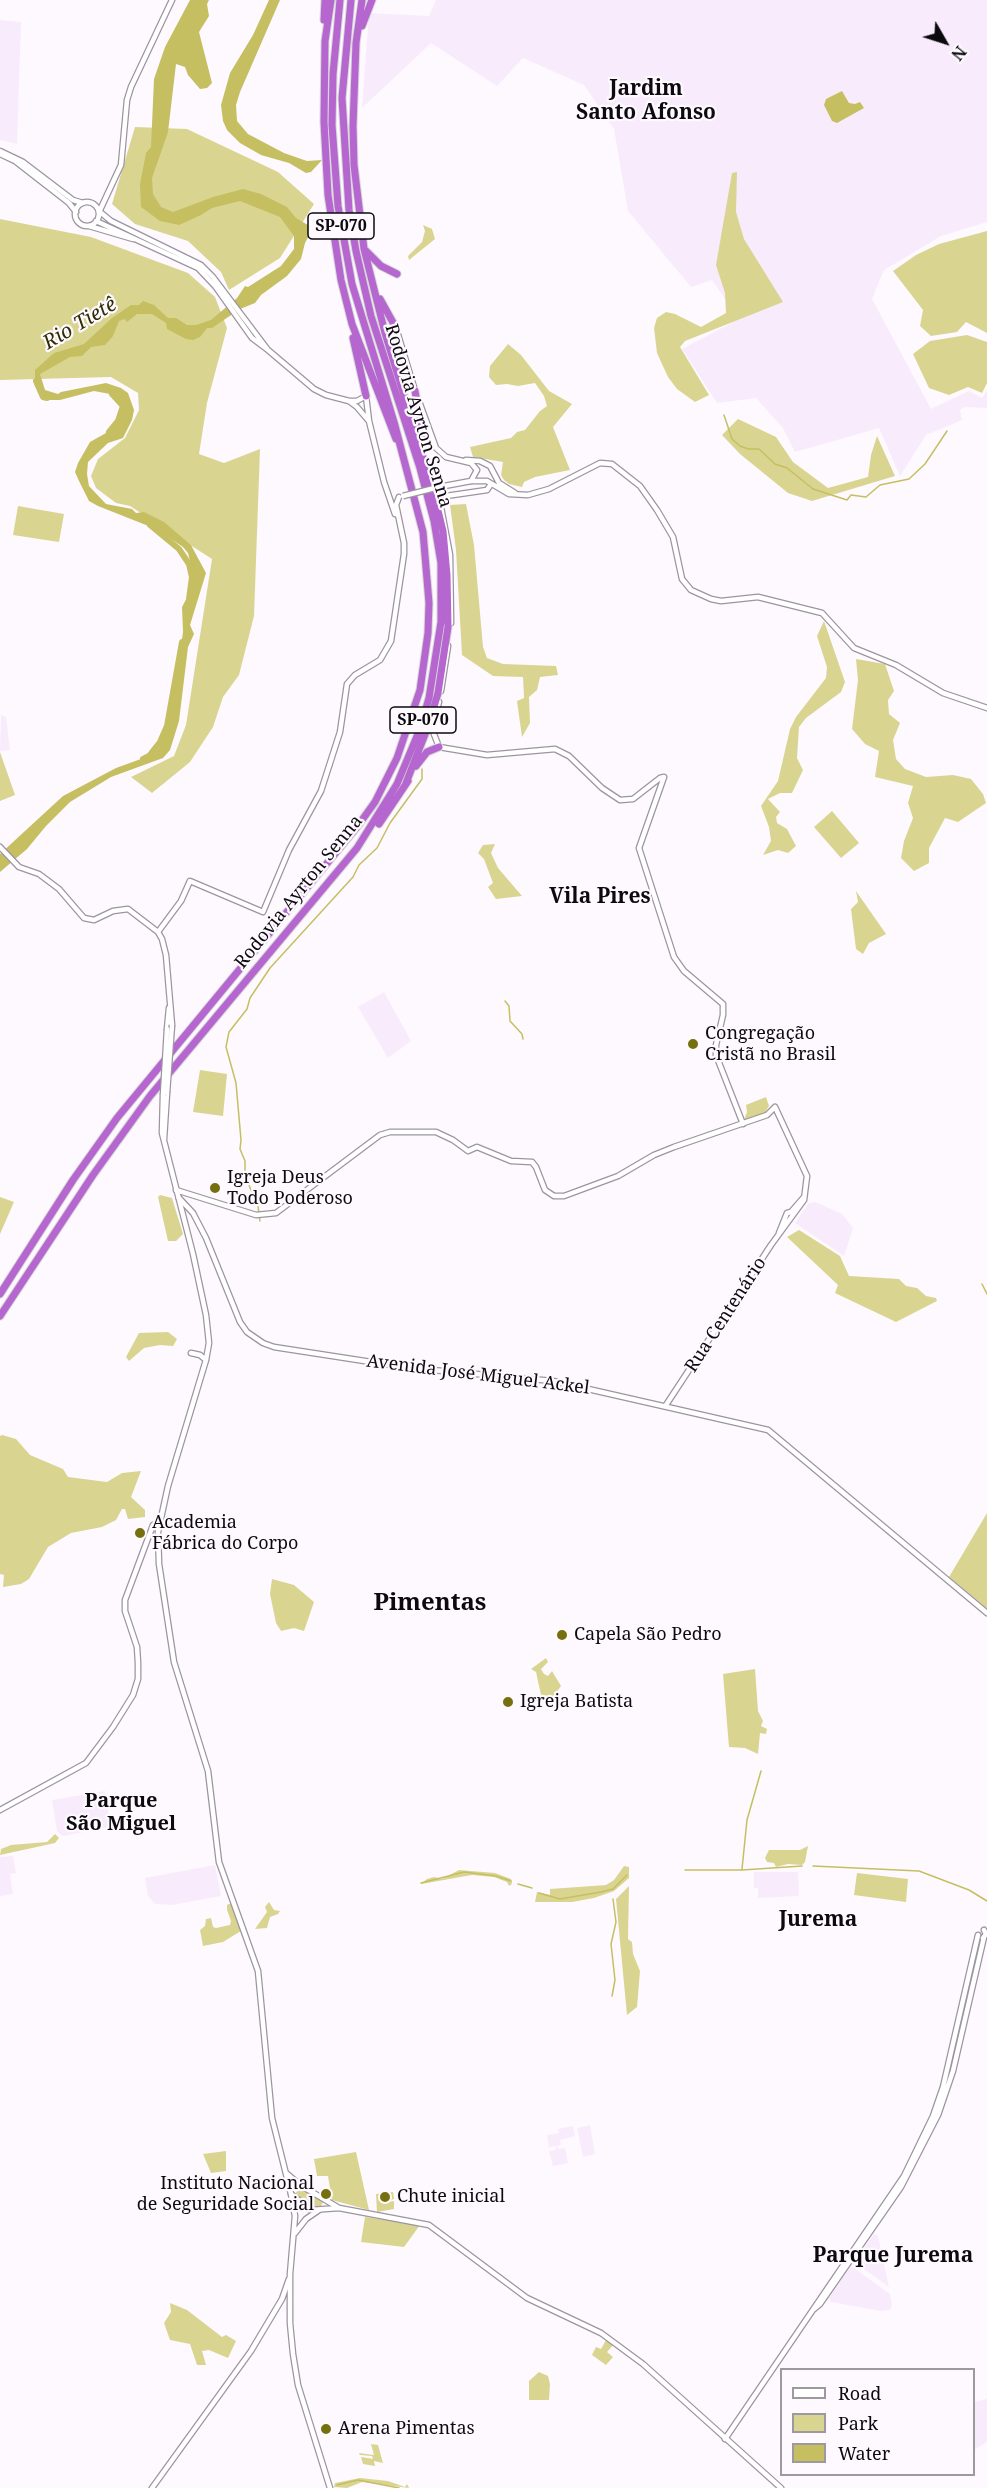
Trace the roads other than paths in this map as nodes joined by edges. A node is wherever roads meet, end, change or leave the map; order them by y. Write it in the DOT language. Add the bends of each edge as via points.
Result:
graph roads {
  1 [pos="172,0"];
  2 [pos="325,0"];
  3 [pos="331,0"];
  4 [pos="340,0"];
  5 [pos="351,0"];
  6 [pos="362,0"];
  7 [pos="372,0"];
  8 [pos="325,40"];
  9 [pos="356,42"];
  10 [pos="0,152"];
  11 [pos="83,203"];
  12 [pos="99,209"];
  13 [pos="76,212"];
  14 [pos="96,221"];
  15 [pos="86,225"];
  16 [pos="145,243"];
  17 [pos="364,249"];
  18 [pos="397,274"];
  19 [pos="374,288"];
  20 [pos="229,302"];
  21 [pos="352,324"];
  22 [pos="396,328"];
  23 [pos="415,392"];
  24 [pos="366,396"];
  25 [pos="349,401"];
  26 [pos="369,421"];
  27 [pos="400,446"];
  28 [pos="464,460"];
  29 [pos="384,477"];
  30 [pos="471,481"];
  31 [pos="431,483"];
  32 [pos="490,484"];
  33 [pos="517,495"];
  34 [pos="401,496"];
  35 [pos="398,519"];
  36 [pos="987,708"];
  37 [pos="429,724"];
  38 [pos="439,747"];
  39 [pos="406,783"];
  40 [pos="0,847"];
  41 [pos="357,848"];
  42 [pos="158,932"];
  43 [pos="170,1002"];
  44 [pos="165,1094"];
  45 [pos="767,1115"];
  46 [pos="778,1116"];
  47 [pos="743,1124"];
  48 [pos="176,1190"];
  49 [pos="178,1196"];
  50 [pos="0,1294"];
  51 [pos="0,1316"];
  52 [pos="191,1353"];
  53 [pos="206,1360"];
  54 [pos="674,1395"];
  55 [pos="666,1405"];
  56 [pos="672,1407"];
  57 [pos="160,1521"];
  58 [pos="987,1615"];
  59 [pos="0,1810"];
  60 [pos="984,1934"];
  61 [pos="286,2173"];
  62 [pos="300,2185"];
  63 [pos="291,2194"];
  64 [pos="326,2201"];
  65 [pos="339,2208"];
  66 [pos="320,2210"];
  67 [pos="294,2235"];
  68 [pos="291,2274"];
  69 [pos="725,2439"];
  70 [pos="152,2488"];
  71 [pos="330,2488"];
  72 [pos="781,2488"];
  1 -- 12 [label="street" via="129,93 121,165"];
  2 -- 8 [label="highway"];
  3 -- 8 [label="highway"];
  4 -- 27 [label="highway, Rodovia Ayrton Senna / SP-070" via="332,125 338,206 352,284"];
  5 -- 41 [label="highway, Rodovia Ayrton Senna / SP-070" via="342,98 349,210 371,316 407,423 434,522 442,597 434,678 420,729 397,784"];
  6 -- 9 [label="highway"];
  7 -- 9 [label="highway"];
  8 -- 21 [label="highway" via="328,195"];
  9 -- 17 [label="highway" via="354,165"];
  10 -- 11 [label="street" via="23,162 73,200"];
  10 -- 13 [label="street" via="69,202"];
  11 -- 12 [label="street" via="90,202"];
  11 -- 13 [label="street"];
  12 -- 14 [label="street"];
  12 -- 20 [label="street" via="111,221 196,261 208,271"];
  13 -- 15 [label="street" via="77,220"];
  14 -- 15 [label="street"];
  14 -- 16 [label="street"];
  15 -- 16 [label="street"];
  16 -- 20 [label="street" via="198,268"];
  17 -- 18 [label="highway" via="381,266"];
  17 -- 19 [label="highway"];
  19 -- 22 [label="highway"];
  19 -- 31 [label="highway"];
  20 -- 25 [label="street" via="252,338 314,389"];
  21 -- 24 [label="highway"];
  21 -- 27 [label="highway"];
  22 -- 23 [label="street"];
  23 -- 28 [label="street" via="436,448 446,457"];
  23 -- 31 [label="highway"];
  24 -- 25 [label="street"];
  24 -- 26 [label="street"];
  25 -- 26 [label="street"];
  26 -- 29 [label="street"];
  27 -- 50 [label="highway, Rodovia Ayrton Senna / SP-070" via="423,532 429,592 428,633 413,713 387,779 375,802 334,857 117,1118"];
  28 -- 30 [label="street" via="477,468"];
  28 -- 33 [label="street" via="487,463 500,483"];
  29 -- 34 [label="street" via="390,489"];
  29 -- 35 [label="street"];
  30 -- 32 [label="street"];
  30 -- 34 [label="street, bridge"];
  31 -- 37 [label="highway" via="444,542 449,609 438,693"];
  32 -- 33 [label="street"];
  32 -- 38 [label="street" via="487,490 446,496 440,502 450,555 452,602 444,678 432,726"];
  33 -- 36 [label="street" via="549,489 600,463 612,464 640,486 657,510 673,537 682,579 691,590 711,600 758,597 822,613 854,648 896,665 943,693"];
  34 -- 35 [label="street" via="396,505"];
  35 -- 42 [label="street" via="404,554 391,641 380,660 347,684 340,732 321,791 263,912 190,881 181,902"];
  37 -- 38 [label="highway" via="429,737"];
  37 -- 39 [label="highway"];
  38 -- 39 [label="highway" via="423,756"];
  38 -- 47 [label="street" via="488,755 555,749 569,756 620,800 633,799 664,777 639,848 674,957 684,972 723,1004 716,1056"];
  39 -- 41 [label="highway"];
  40 -- 42 [label="street" via="14,863 52,883 84,918 94,920 128,909"];
  41 -- 51 [label="highway, Rodovia Ayrton Senna / SP-070" via="150,1096"];
  42 -- 43 [label="street" via="165,946"];
  43 -- 44 [label="street, bridge"];
  43 -- 44 [label="street, bridge" via="172,1025"];
  44 -- 48 [label="street" via="164,1139"];
  45 -- 46 [label="street"];
  45 -- 46 [label="street" via="775,1107"];
  45 -- 47 [label="street"];
  46 -- 54 [label="street, Rua Centenário" via="807,1176 806,1196"];
  47 -- 48 [label="street" via="674,1147 618,1176 558,1197 545,1190 532,1162 511,1161 477,1147 468,1151 436,1132 380,1135 276,1213 256,1215"];
  48 -- 49 [label="street"];
  49 -- 53 [label="street" via="206,1315"];
  49 -- 55 [label="street, Avenida José Miguel Ackel" via="206,1238 240,1322 268,1345 410,1368 553,1382"];
  52 -- 53 [label="street"];
  53 -- 57 [label="street"];
  54 -- 55 [label="street, Rua Centenário"];
  54 -- 56 [label="street, Rua Centenário"];
  55 -- 56 [label="street, Avenida José Miguel Ackel"];
  56 -- 58 [label="street, Avenida José Miguel Ackel" via="770,1431"];
  57 -- 59 [label="street" via="153,1525 126,1600 125,1611 138,1663 133,1695 86,1763"];
  57 -- 61 [label="street" via="159,1564 174,1662 207,1771 219,1862 258,1971 272,2118"];
  60 -- 69 [label="street" via="933,2116 904,2176"];
  61 -- 62 [label="street"];
  61 -- 63 [label="street"];
  62 -- 63 [label="street"];
  62 -- 64 [label="street"];
  63 -- 66 [label="street" via="307,2207"];
  63 -- 67 [label="street"];
  64 -- 65 [label="street"];
  64 -- 66 [label="street"];
  65 -- 66 [label="street"];
  65 -- 69 [label="street" via="422,2223 438,2230 521,2294 602,2333"];
  66 -- 67 [label="street" via="301,2224"];
  67 -- 68 [label="street"];
  68 -- 70 [label="street" via="282,2299 251,2351"];
  68 -- 71 [label="street" via="290,2323 298,2385"];
  69 -- 72 [label="street"];
}
